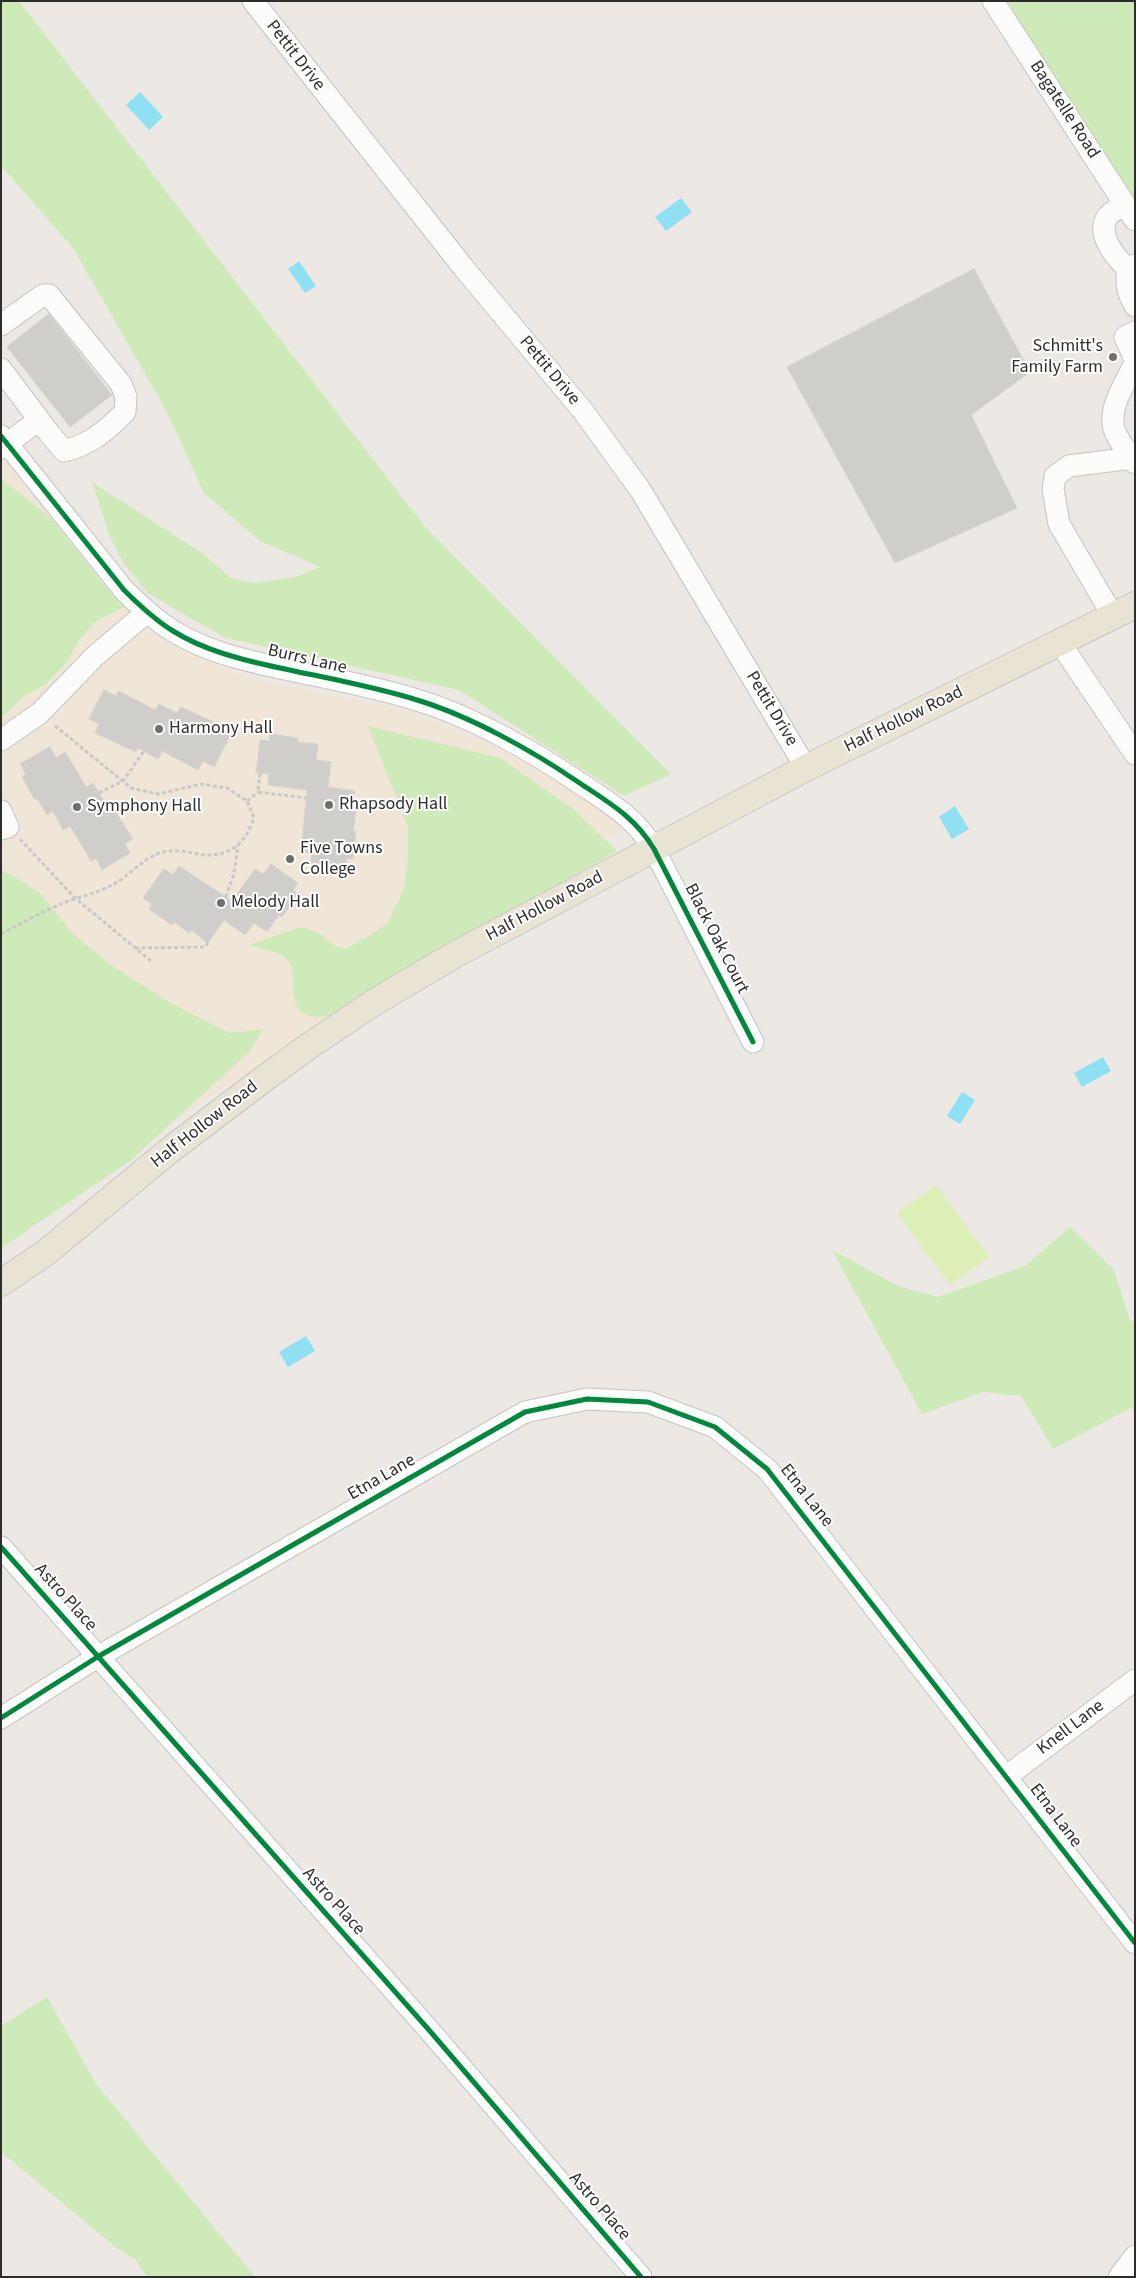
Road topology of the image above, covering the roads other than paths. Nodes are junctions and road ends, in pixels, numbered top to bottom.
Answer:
1 (253, 1) edge
2 (993, 1) edge
3 (1130, 212) edge
4 (1131, 267) edge
5 (1135, 306) edge
6 (1, 325) edge
7 (1135, 332) edge
8 (1135, 361) edge
9 (1, 369) edge
10 (38, 420) junction
11 (4, 443) edge
12 (1133, 461) edge
13 (1124, 610) edge
14 (147, 612) junction
15 (1060, 643) junction
16 (1, 740) edge
17 (1135, 754) edge
18 (806, 768) junction
19 (654, 849) junction
20 (753, 1042) dead end
21 (1, 1283) edge
22 (1, 1547) edge
23 (99, 1656) junction
24 (1135, 1680) edge
25 (1, 1718) edge
26 (1007, 1776) junction
27 (1135, 1943) edge
28 (1135, 2256) edge
29 (641, 2277) edge
30 (1119, 2277) edge

1 - 18 street, Pettit Drive
2 - 3 street, Bagatelle Road
3 - 4 street
4 - 5 street
6 - 10 street
7 - 8 street
8 - 12 street
9 - 10 street
10 - 11 street
11 - 14 street, Burrs Lane
12 - 13 street
13 - 15 main road, Half Hollow Road
14 - 16 street
14 - 19 street, Burrs Lane
15 - 17 street
15 - 18 main road, Half Hollow Road
18 - 19 main road, Half Hollow Road
19 - 20 street, Black Oak Court
19 - 21 main road, Half Hollow Road
22 - 23 street, Astro Place
23 - 25 street, Etna Lane
23 - 26 street, Etna Lane
23 - 29 street, Astro Place
24 - 26 street, Knell Lane
26 - 27 street, Etna Lane
28 - 30 street

